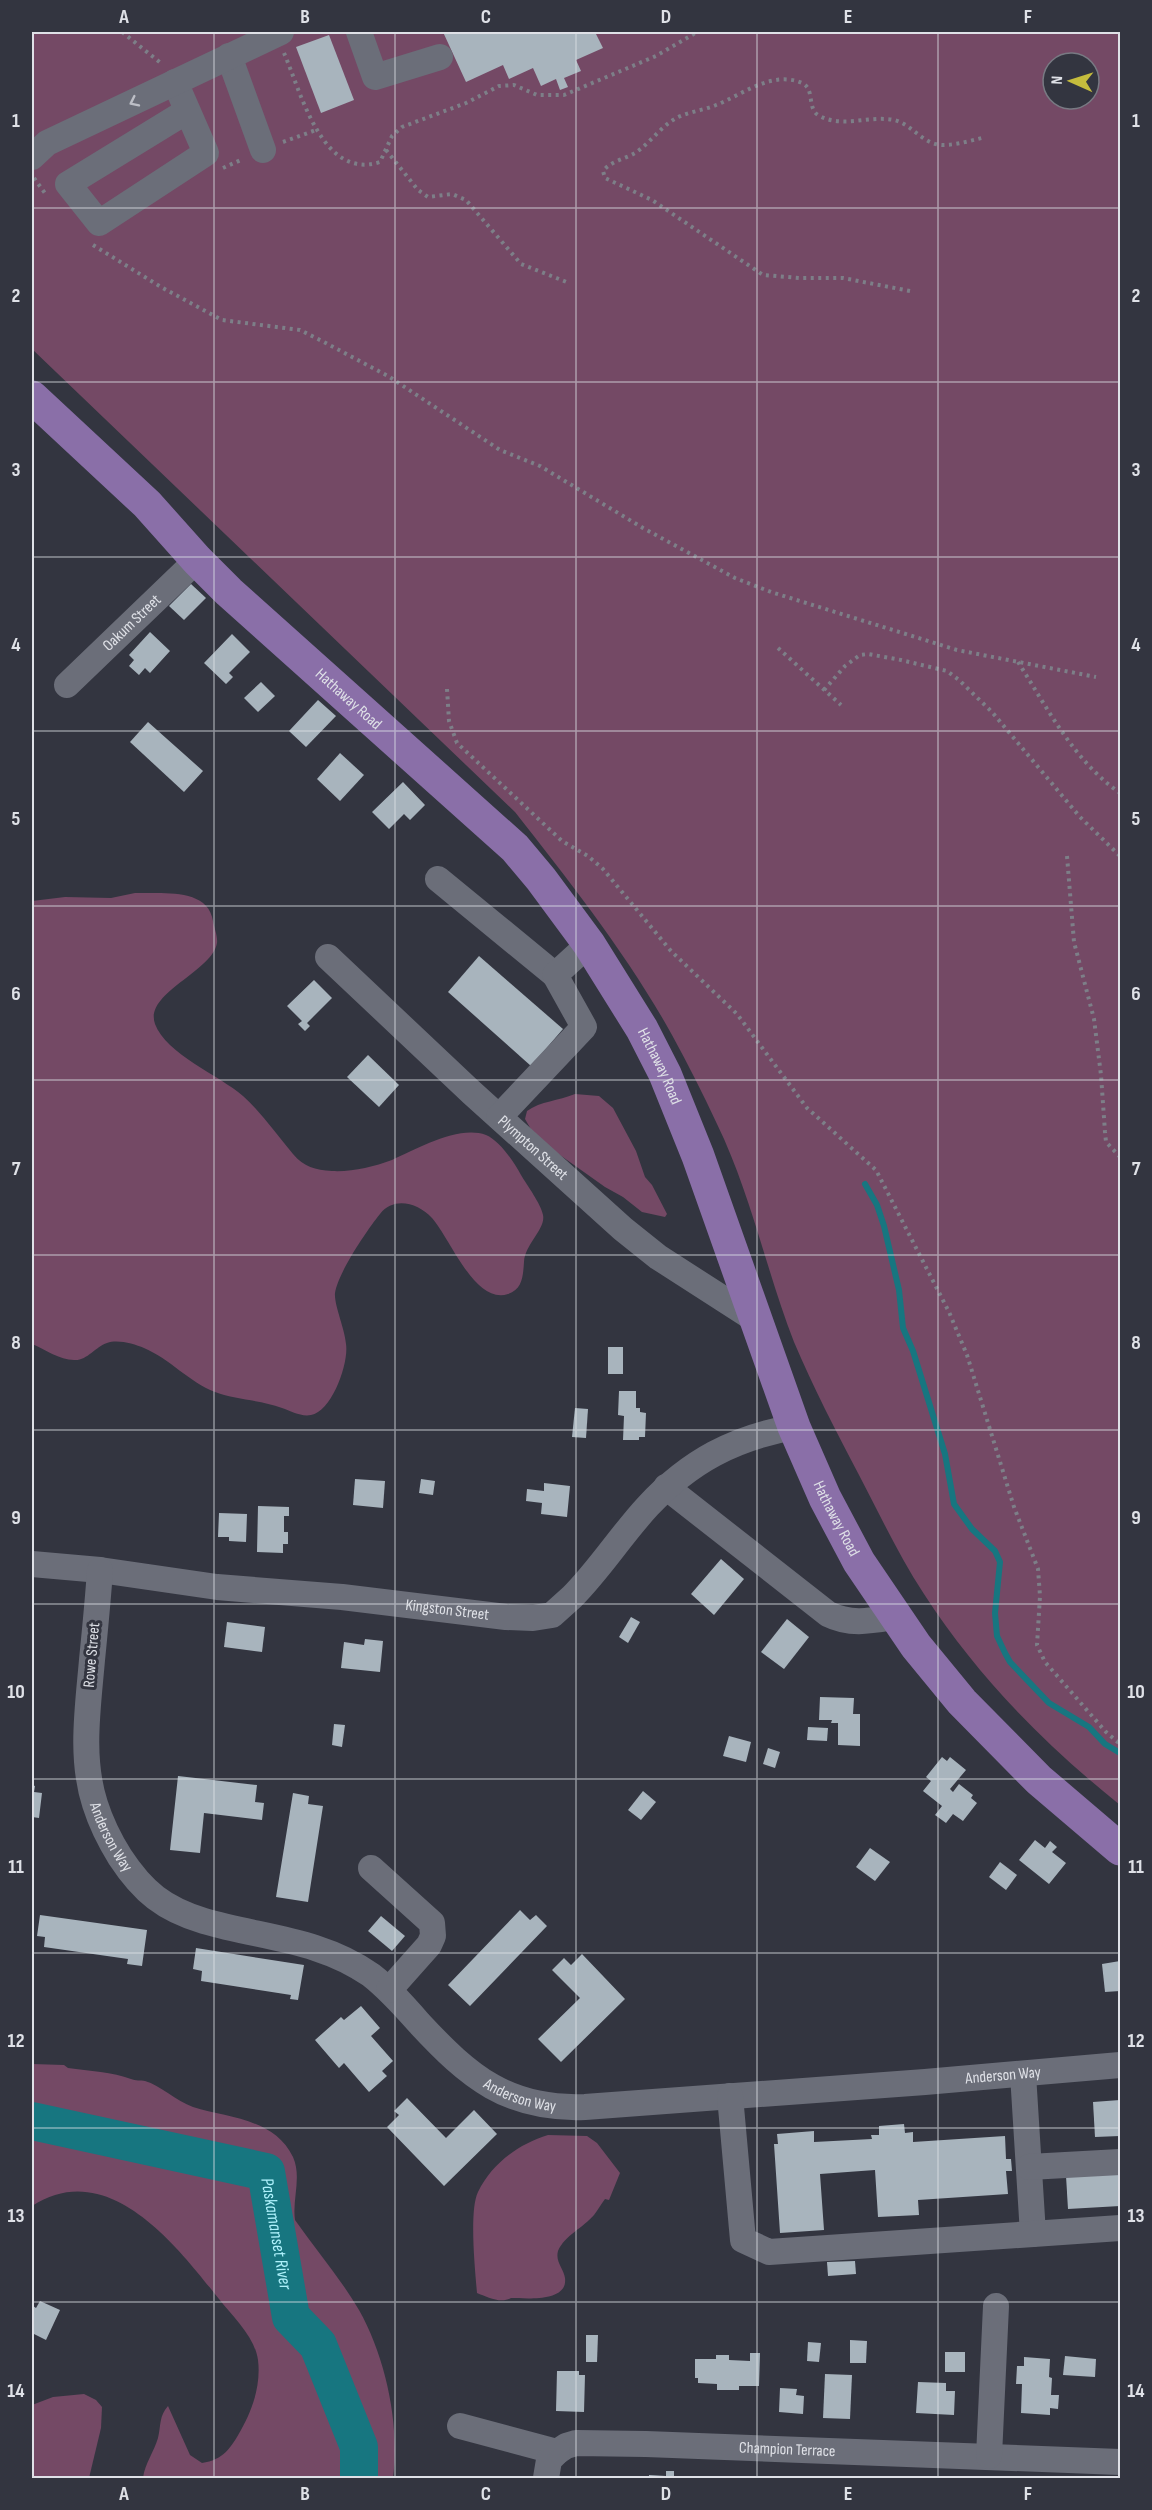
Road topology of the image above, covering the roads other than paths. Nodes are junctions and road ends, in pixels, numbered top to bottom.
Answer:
1 (279, 32) edge
2 (359, 32) edge
3 (229, 56) junction
4 (440, 57) dead end
5 (175, 82) junction
6 (187, 111) junction
7 (263, 150) dead end
8 (32, 157) edge
9 (32, 397) edge
10 (197, 560) junction
11 (67, 685) dead end
12 (438, 879) dead end
13 (589, 944) junction
14 (328, 957) dead end
15 (555, 975) junction
16 (499, 1117) junction
17 (756, 1320) junction
18 (794, 1427) junction
19 (666, 1487) junction
20 (32, 1564) edge
21 (100, 1570) junction
22 (894, 1617) junction
23 (87, 1741) joint
24 (1120, 1849) edge
25 (371, 1868) dead end
26 (388, 1990) junction
27 (1120, 2065) edge
28 (1023, 2074) junction
29 (730, 2096) junction
30 (1120, 2162) edge
31 (1029, 2167) junction
32 (1120, 2228) edge
33 (1033, 2234) junction
34 (996, 2306) dead end
35 (460, 2426) dead end
36 (557, 2452) junction
37 (989, 2456) junction
38 (1120, 2462) edge
39 (953, 2467) edge
40 (1051, 2468) edge
41 (546, 2478) edge

1 - 3 street
2 - 4 street
3 - 5 street
3 - 7 street
5 - 6 street
5 -> 8 street
6 - 6 street
9 - 10 main road, Hathaway Road
10 - 11 street, Oakum Street
10 - 13 main road, Hathaway Road
12 - 15 street
13 - 15 street
13 - 17 main road, Hathaway Road
14 - 16 street, Plympton Street
15 - 16 street
16 - 17 street, Plympton Street
17 - 18 main road, Hathaway Road
18 - 19 street, Kingston Street
18 - 22 main road, Hathaway Road
19 - 21 street, Kingston Street
19 - 22 street
20 - 21 street, Kingston Street
21 - 23 street, Rowe Street
22 - 24 main road, Hathaway Road
23 - 26 street, Anderson Way
25 - 26 street
26 - 29 street, Anderson Way
27 - 28 street, Anderson Way
28 - 29 street, Anderson Way
28 - 31 street
29 - 33 street
30 - 31 street
31 - 33 street
32 - 33 street
34 - 37 street
35 - 36 street
36 - 39 street, Champion Terrace
36 - 41 street
37 - 39 street, Champion Terrace
37 - 40 street, Champion Terrace
38 - 40 street, Champion Terrace

